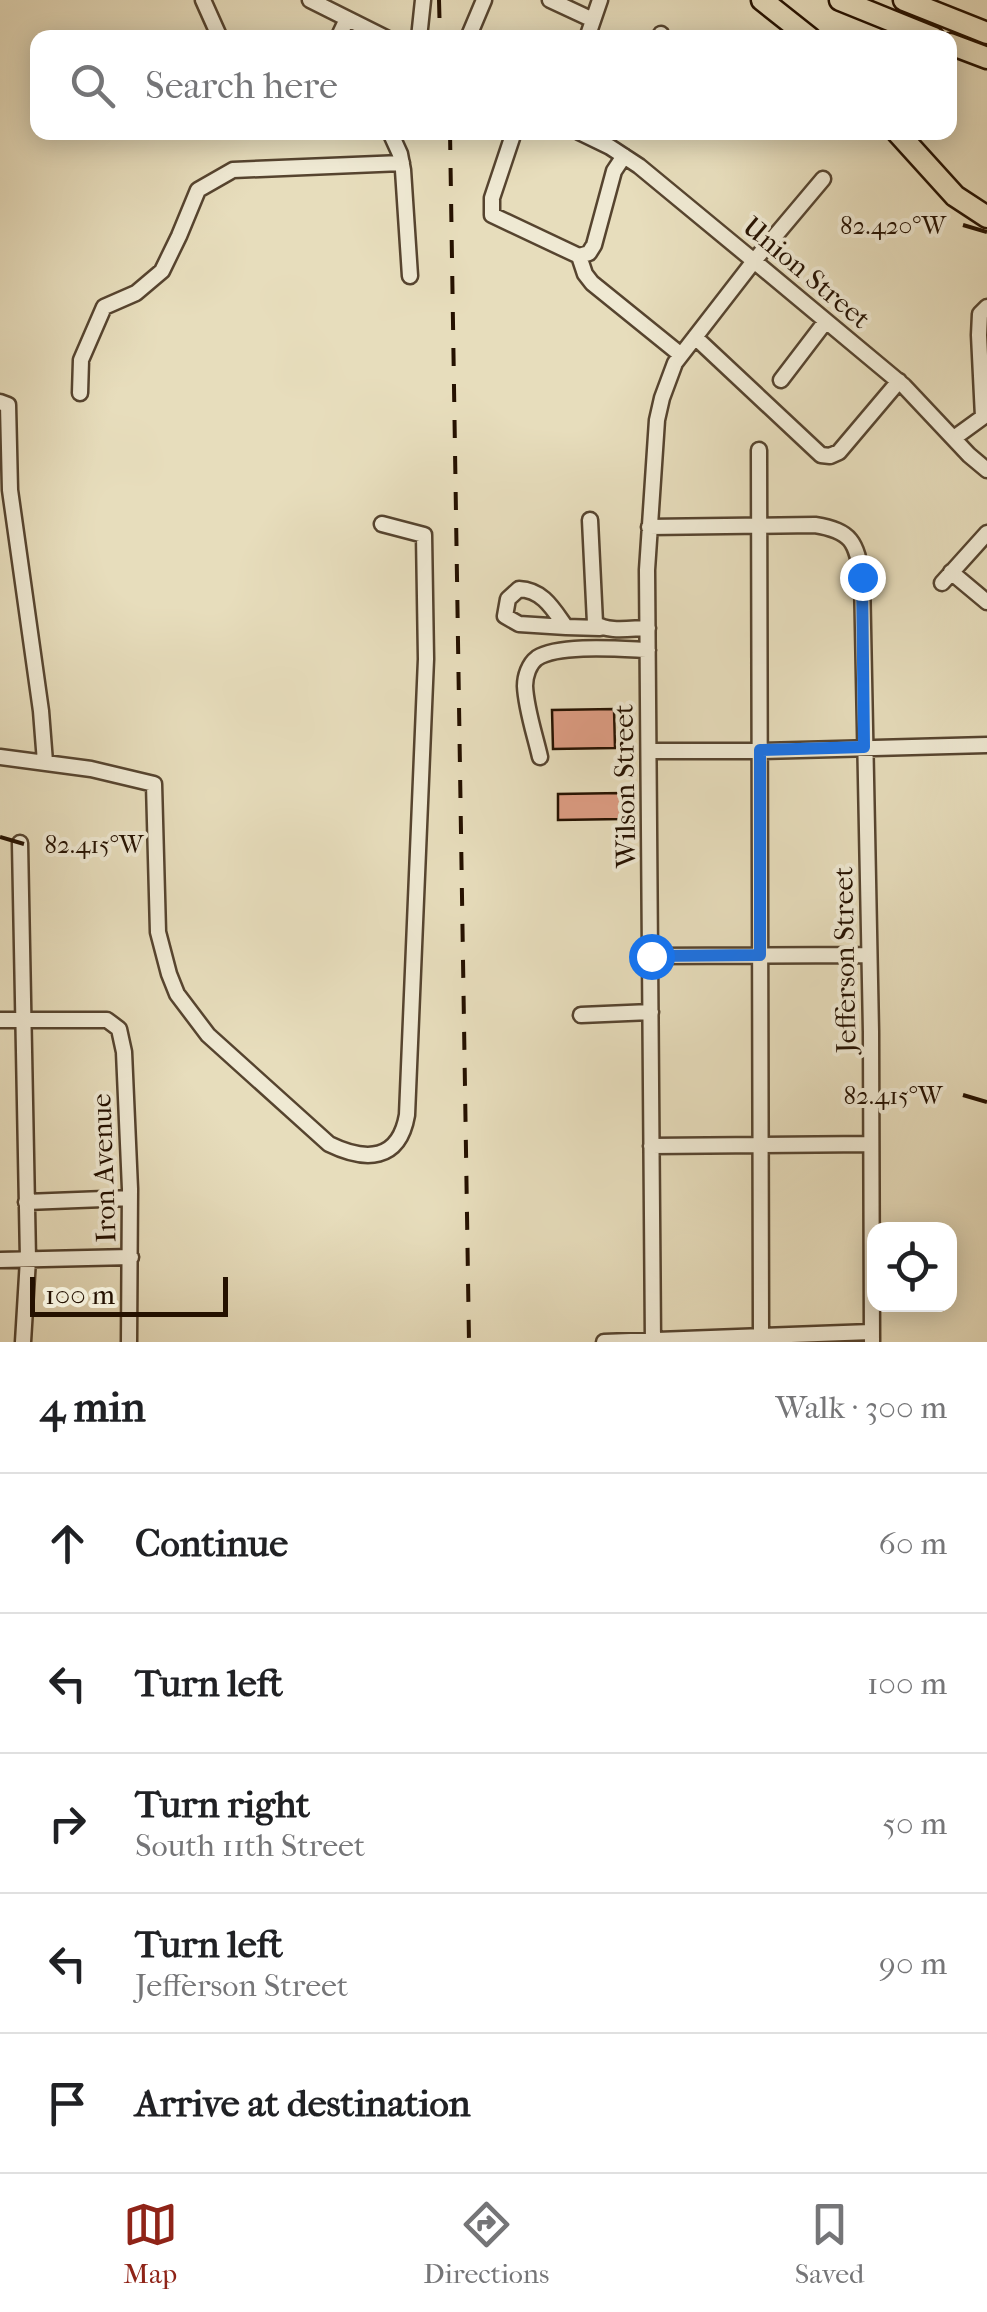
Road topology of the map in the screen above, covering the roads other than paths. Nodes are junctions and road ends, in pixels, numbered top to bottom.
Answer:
1 (203, 0) edge
2 (310, 0) edge
3 (423, 0) edge
4 (484, 0) edge
5 (550, 0) edge
6 (600, 0) edge
7 (762, 0) edge
8 (840, 0) edge
9 (904, 0) edge
10 (348, 19) junction
11 (593, 20) junction
12 (216, 30) edge
13 (342, 30) edge
14 (370, 30) edge
15 (420, 30) edge
16 (471, 30) edge
17 (590, 30) edge
18 (800, 30) edge
19 (914, 30) edge
20 (987, 33) edge
21 (957, 47) edge
22 (987, 58) edge
23 (393, 140) edge
24 (511, 140) edge
25 (611, 140) edge
26 (903, 140) edge
27 (624, 156) junction
28 (402, 162) junction
29 (823, 180) dead end
30 (987, 217) edge
31 (579, 256) junction
32 (754, 261) junction
33 (410, 276) dead end
34 (987, 307) edge
35 (826, 321) junction
36 (695, 337) junction
37 (681, 356) junction
38 (781, 380) dead end
39 (898, 381) junction
40 (80, 393) dead end
41 (0, 402) edge
42 (985, 418) edge
43 (954, 438) junction
44 (759, 450) dead end
45 (987, 470) edge
46 (590, 520) dead end
47 (382, 524) dead end
48 (759, 525) junction
49 (649, 527) junction
50 (987, 534) edge
51 (987, 602) edge
52 (566, 627) dead end
53 (600, 628) junction
54 (648, 628) junction
55 (648, 650) junction
56 (987, 745) edge
57 (864, 747) junction
58 (648, 750) junction
59 (760, 750) junction
60 (0, 757) edge
61 (540, 757) dead end
62 (45, 762) junction
63 (20, 844) dead end
64 (760, 955) junction
65 (869, 955) junction
66 (651, 956) junction
67 (651, 1012) junction
68 (581, 1015) dead end
69 (0, 1020) edge
70 (23, 1020) junction
71 (871, 1144) junction
72 (760, 1145) junction
73 (651, 1146) junction
74 (130, 1198) junction
75 (26, 1202) junction
76 (130, 1257) junction
77 (0, 1260) edge
78 (28, 1260) junction
79 (762, 1335) junction
80 (871, 1337) edge
81 (654, 1340) edge
82 (24, 1342) edge
83 (129, 1342) edge
84 (604, 1342) edge

1 - 12 street
2 - 10 street
3 - 15 street
4 - 16 street
5 - 11 street
6 - 11 street
7 - 18 highway
8 - 19 highway
9 - 20 highway
10 - 13 street
10 - 14 street
11 - 17 street
21 - 22 highway
23 - 28 street
24 - 31 street
25 - 27 street, Union Street
26 - 30 highway
27 - 31 street
27 - 32 street, Union Street
28 - 33 street
28 - 40 street
29 - 32 street, Wilson Street
31 - 37 street
32 - 35 street, Union Street
32 - 36 street, Wilson Street
34 - 42 street
35 - 38 street
35 - 39 street, Union Street
36 - 37 street, Wilson Street
36 - 39 street
37 - 49 street, Wilson Street
39 - 43 street, Union Street
41 - 62 street
42 - 43 street
43 - 45 street, Union Street
44 - 48 street
46 - 53 street
47 - 62 street
48 - 49 street
48 - 57 street, Jefferson Street
48 - 59 street
49 - 54 street, Wilson Street
50 - 51 street
52 - 53 street
53 - 54 street
54 - 55 street, Wilson Street
55 - 58 street, Wilson Street
55 - 61 street
56 - 57 street
57 - 59 street
57 - 65 street, Jefferson Street
58 - 59 street
58 - 66 street, Wilson Street
59 - 64 street
60 - 62 street
63 - 70 street
64 - 65 street
64 - 66 street
64 - 72 street
65 - 71 street, Jefferson Street
66 - 67 street, Wilson Street
67 - 68 street
67 - 73 street, Wilson Street
69 - 70 street
70 - 74 street, Iron Avenue
70 - 75 street
71 - 72 street
71 - 80 street, Jefferson Street
72 - 73 street
72 - 79 street
73 - 81 street, Wilson Street
74 - 75 street
74 - 76 street, Iron Avenue
75 - 78 street
76 - 78 street
76 - 83 street, Iron Avenue
77 - 78 street
78 - 82 street
79 - 80 street
79 - 81 street
81 - 84 street

